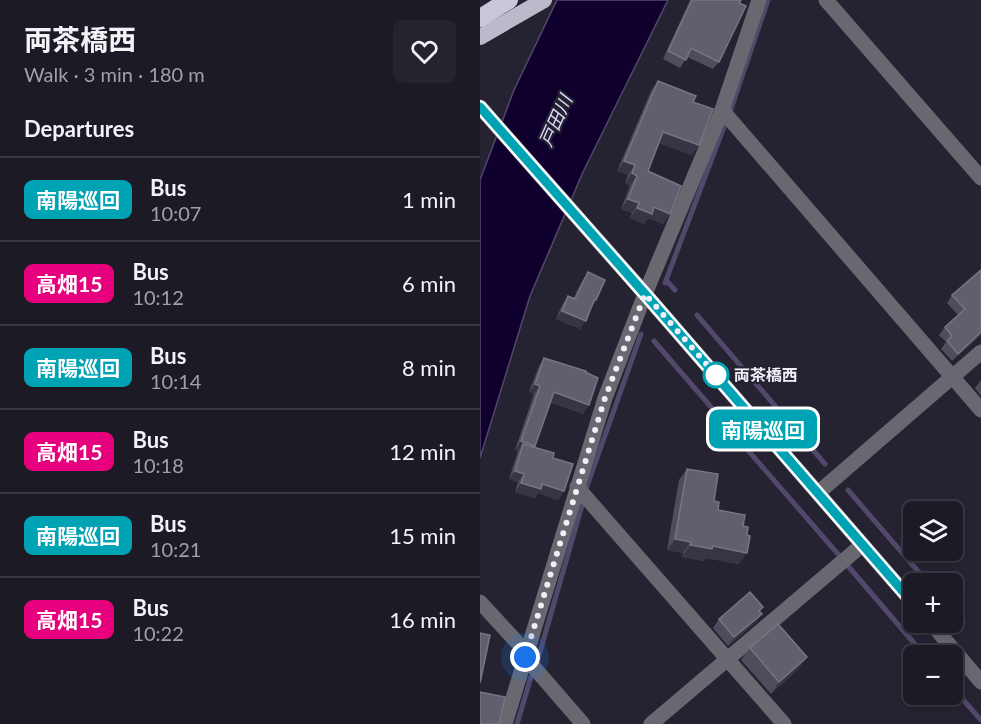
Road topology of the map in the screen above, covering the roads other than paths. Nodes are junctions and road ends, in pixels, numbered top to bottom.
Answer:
1 (509, 0) edge
2 (759, 0) edge
3 (826, 0) edge
4 (539, 3) edge
5 (480, 18) edge
6 (480, 37) edge
7 (722, 110) junction
8 (483, 111) edge
9 (981, 178) edge
10 (645, 294) junction
11 (981, 352) edge
12 (952, 377) junction
13 (981, 410) edge
14 (577, 488) junction
15 (818, 493) junction
16 (862, 545) junction
17 (903, 592) edge
18 (480, 602) edge
19 (939, 633) edge
20 (526, 655) junction
21 (728, 659) junction
22 (981, 682) edge
23 (505, 724) edge
24 (583, 724) edge
25 (651, 724) edge
26 (784, 724) edge

1 - 5 highway
2 - 7 street
3 - 9 street
4 - 6 highway
7 - 10 street
7 - 12 street
8 - 10 street
10 - 14 street
10 - 15 street
11 - 12 street
12 - 13 street
12 - 15 street
14 - 20 street
14 - 21 street
15 - 16 street
16 - 17 street
16 - 21 street
18 - 20 street
19 - 22 street
20 - 23 street
20 - 24 street
21 - 25 street
21 - 26 street

